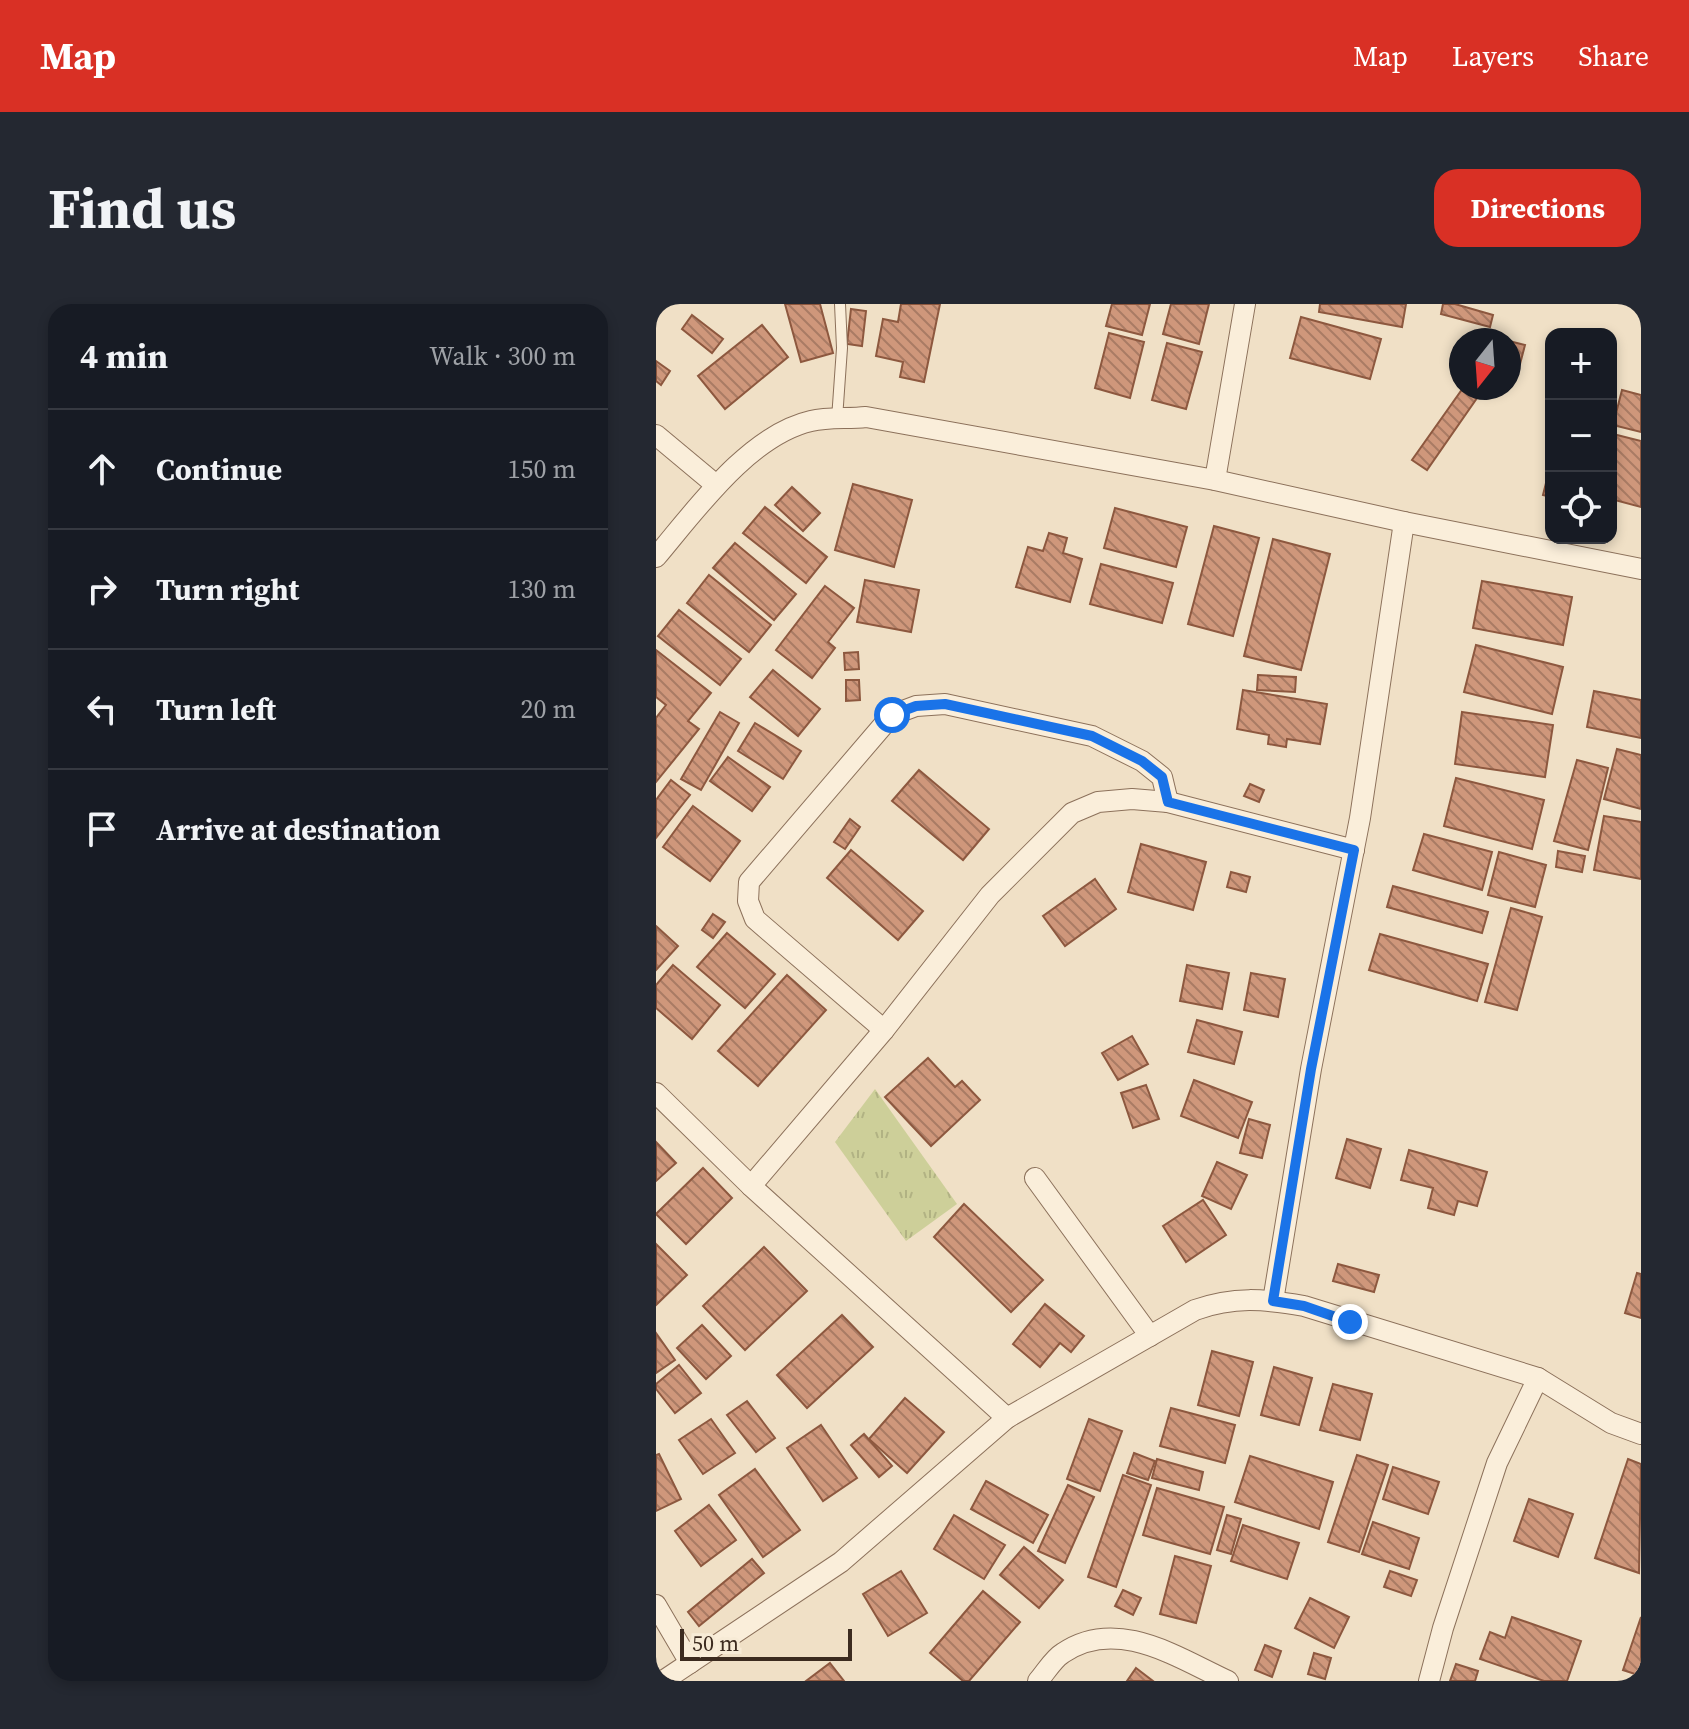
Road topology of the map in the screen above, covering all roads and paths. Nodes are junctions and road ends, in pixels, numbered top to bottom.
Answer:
1 (840, 304) edge
2 (1245, 304) edge
3 (837, 419) junction
4 (656, 435) edge
5 (1215, 480) junction
6 (716, 485) junction
7 (1404, 522) junction
8 (656, 557) edge
9 (1641, 569) edge
10 (1168, 802) junction
11 (1354, 850) junction
12 (884, 1030) junction
13 (656, 1093) edge
14 (1035, 1178) dead end
15 (751, 1186) junction
16 (1273, 1301) junction
17 (1150, 1336) junction
18 (1538, 1378) junction
19 (1007, 1418) junction
20 (1641, 1434) edge
21 (656, 1605) edge
22 (690, 1663) junction
23 (663, 1681) edge
24 (1038, 1681) edge
25 (1228, 1681) edge
26 (1429, 1681) edge

1 - 3 lane
2 - 5 street
3 - 5 street
3 - 6 street
4 - 6 street
5 - 7 street
6 - 8 street
7 - 9 street
7 - 11 street
10 - 11 street
10 - 12 street
10 - 12 street
11 - 16 street
12 - 15 street
13 - 15 street
14 - 17 street
15 - 19 street
16 - 17 street
16 - 18 street
17 - 19 street
18 - 20 street
18 - 26 street
19 - 22 street
21 - 22 street
22 - 23 street
24 - 25 street

